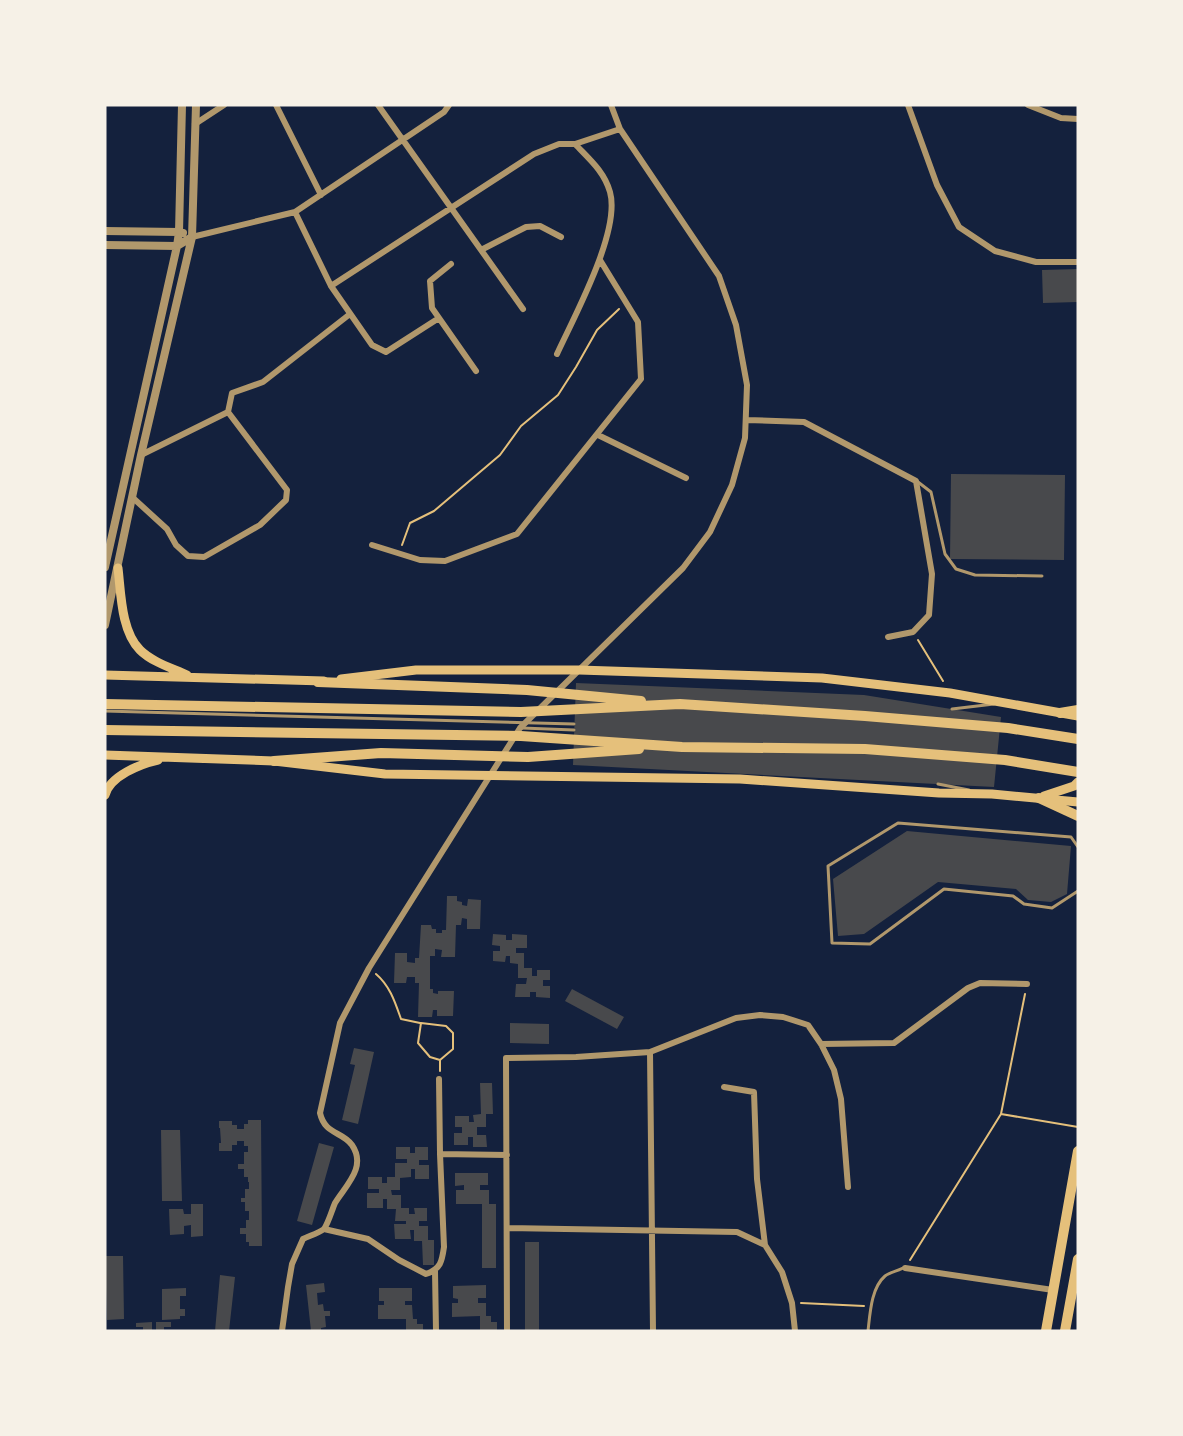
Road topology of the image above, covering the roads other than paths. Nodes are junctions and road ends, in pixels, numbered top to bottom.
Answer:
1 (182, 105) edge
2 (196, 105) edge
3 (224, 105) edge
4 (276, 105) edge
5 (378, 105) edge
6 (449, 105) edge
7 (611, 105) edge
8 (908, 105) edge
9 (1028, 105) edge
10 (1078, 119) edge
11 (195, 124) junction
12 (620, 129) junction
13 (402, 140) junction
14 (575, 144) junction
15 (321, 195) junction
16 (451, 207) junction
17 (295, 212) junction
18 (105, 231) edge
19 (179, 232) junction
20 (192, 237) junction
21 (561, 237) dead end
22 (105, 245) edge
23 (177, 246) junction
24 (481, 250) junction
25 (600, 260) junction
26 (1078, 262) edge
27 (451, 264) dead end
28 (331, 286) junction
29 (523, 309) dead end
30 (350, 314) junction
31 (439, 318) junction
32 (557, 354) dead end
33 (476, 371) dead end
34 (228, 412) junction
35 (746, 420) junction
36 (598, 435) junction
37 (141, 454) junction
38 (686, 478) dead end
39 (916, 481) junction
40 (132, 497) junction
41 (372, 545) dead end
42 (105, 567) edge
43 (118, 568) junction
44 (1042, 576) dead end
45 (105, 625) edge
46 (888, 637) dead end
47 (105, 675) edge
48 (192, 677) junction
49 (318, 682) junction
50 (1008, 703) junction
51 (680, 704) junction
52 (106, 709) edge
53 (952, 709) dead end
54 (1078, 710) edge
55 (1060, 713) junction
56 (1078, 716) edge
57 (1078, 723) edge
58 (574, 724) dead end
59 (520, 728) junction
60 (105, 730) edge
61 (574, 730) dead end
62 (1078, 739) edge
63 (682, 747) junction
64 (105, 755) edge
65 (171, 758) junction
66 (274, 761) junction
67 (1078, 772) edge
68 (1078, 782) edge
69 (105, 795) edge
70 (1038, 798) junction
71 (1078, 802) edge
72 (1078, 816) edge
73 (1078, 847) edge
74 (1078, 891) edge
75 (1027, 984) road end
76 (821, 1044) junction
77 (650, 1052) junction
78 (439, 1079) dead end
79 (724, 1087) dead end
80 (1078, 1151) edge
81 (440, 1154) junction
82 (507, 1155) junction
83 (1076, 1177) edge
84 (848, 1187) dead end
85 (507, 1228) junction
86 (324, 1229) junction
87 (652, 1230) junction
88 (765, 1245) junction
89 (1078, 1259) edge
90 (905, 1268) joint
91 (435, 1271) junction
92 (1053, 1290) junction
93 (282, 1331) edge
94 (436, 1331) edge
95 (507, 1331) edge
96 (653, 1331) edge
97 (795, 1331) edge
98 (868, 1331) edge
99 (1046, 1331) edge
100 (1065, 1331) edge

1 - 19 street
2 - 11 street
3 - 11 street
4 - 15 street
5 - 13 street
6 - 13 street
7 - 12 street
8 - 26 street
9 - 10 street
11 - 20 street
12 - 14 street
12 - 35 street
13 - 15 street
13 - 16 street
14 - 16 street
14 - 25 street
15 - 17 street
16 - 24 street
16 - 28 street
17 - 20 street
17 - 28 street
18 - 19 street
19 - 20 street
19 - 23 street
20 - 23 street
20 - 37 street
21 - 24 street
22 - 23 street
23 - 42 street
24 - 29 street
25 - 32 street
25 - 36 street
27 - 31 street
28 - 30 street
30 - 31 street
30 - 34 street
31 - 33 street
34 - 37 street
34 - 40 street
35 - 39 street
35 - 59 street
36 - 38 street
36 - 41 street
37 - 40 street
39 - 44 lane
39 - 46 street
40 - 43 street
43 - 45 street
43 - 48 main road
47 - 48 main road
48 - 49 main road
49 - 50 main road
49 - 51 main road
50 - 53 lane
50 - 55 main road
51 - 52 main road
51 - 62 main road
52 - 58 lane
54 - 55 main road
55 - 56 main road
55 - 57 main road
59 - 61 lane
59 - 86 street
60 - 63 main road
63 - 66 main road
63 - 67 main road
64 - 65 main road
65 - 66 main road
65 - 69 main road
66 - 70 main road
68 - 70 main road
70 - 71 main road
70 - 72 main road
73 - 74 lane
75 - 76 street
76 - 77 street
76 - 84 street
77 - 82 street
77 - 87 street
78 - 81 street
79 - 88 street
80 - 83 main road
81 - 82 street
81 - 91 street
82 - 85 street
83 - 92 main road
85 - 87 street
85 - 95 street
86 - 91 street
86 - 93 street
87 - 88 street
87 - 96 street
88 - 97 street
89 - 100 main road
90 - 92 street
90 - 98 lane
91 - 94 street
92 - 99 main road

